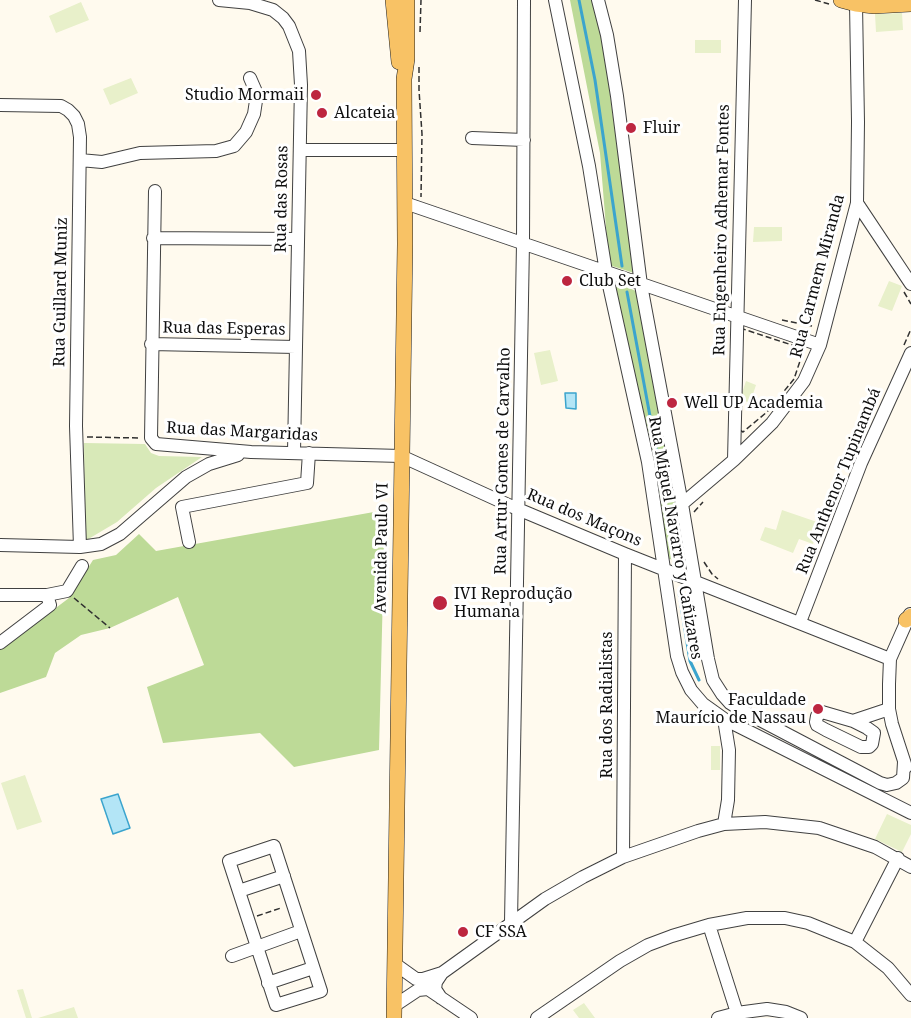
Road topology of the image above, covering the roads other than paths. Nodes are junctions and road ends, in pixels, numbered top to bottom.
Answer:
1 (219, 0) edge
2 (407, 0) edge
3 (524, 0) edge
4 (555, 0) edge
5 (598, 0) edge
6 (744, 0) edge
7 (392, 4) edge
8 (844, 4) edge
9 (911, 4) edge
10 (250, 78) dead end
11 (404, 79) junction
12 (0, 105) edge
13 (472, 138) dead end
14 (524, 140) junction
15 (300, 150) junction
16 (405, 150) junction
17 (80, 160) junction
18 (155, 190) dead end
19 (413, 203) junction
20 (857, 203) junction
21 (153, 238) junction
22 (297, 239) junction
23 (524, 243) junction
24 (606, 272) junction
25 (911, 284) edge
26 (641, 285) junction
27 (738, 322) junction
28 (151, 344) junction
29 (820, 345) junction
30 (296, 347) junction
31 (906, 352) edge
32 (251, 452) junction
33 (294, 452) junction
34 (309, 453) junction
35 (401, 456) junction
36 (734, 460) junction
37 (682, 504) junction
38 (519, 509) junction
39 (189, 542) dead end
40 (0, 545) edge
41 (80, 547) junction
42 (625, 554) junction
43 (82, 566) dead end
44 (663, 569) junction
45 (695, 581) junction
46 (0, 595) edge
47 (47, 595) junction
48 (909, 616) edge
49 (800, 622) junction
50 (0, 643) edge
51 (890, 659) junction
52 (889, 709) junction
53 (724, 719) junction
54 (853, 722) dead end
55 (904, 762) junction
56 (911, 776) edge
57 (911, 813) edge
58 (724, 824) junction
59 (623, 857) junction
60 (898, 858) junction
61 (911, 867) edge
62 (284, 876) junction
63 (239, 891) junction
64 (511, 922) junction
65 (709, 926) junction
66 (302, 931) junction
67 (855, 942) junction
68 (257, 947) junction
69 (232, 956) dead end
70 (395, 964) junction
71 (313, 968) junction
72 (442, 973) junction
73 (268, 983) junction
74 (911, 994) edge
75 (441, 998) junction
76 (394, 1012) edge
77 (737, 1013) junction
78 (471, 1018) edge
79 (537, 1018) edge
80 (718, 1018) edge
81 (801, 1018) edge

1 - 15 street, Rua das Rosas
2 - 11 main road, Avenida Paulo VI
3 - 14 street, Rua Artur Gomes de Carvalho
4 - 24 street, Rua Miguel Navarro y Cañizares
5 - 26 street, Rua Miguel Navarro y Cañizares
6 - 27 street, Rua Engenheiro Adhemar Fontes
7 - 11 main road, Avenida Paulo VI
8 - 9 main road
8 - 20 street, Rua Carmem Miranda
10 - 17 street
11 - 16 main road, Avenida Paulo VI
12 - 17 street, Rua Guillard Muniz
13 - 14 street
14 - 23 street, Rua Artur Gomes de Carvalho
15 - 16 street
15 - 22 street, Rua das Rosas
16 - 19 main road, Avenida Paulo VI
17 - 41 street, Rua Guillard Muniz
18 - 21 street, Rua das Margaridas
19 - 23 street
19 - 35 main road, Avenida Paulo VI
20 - 25 street
20 - 29 street, Rua Carmem Miranda
21 - 22 street
21 - 28 street, Rua das Margaridas
22 - 30 street, Rua das Rosas
23 - 24 street
23 - 38 street, Rua Artur Gomes de Carvalho
24 - 26 street
24 - 44 street, Rua Miguel Navarro y Cañizares
26 - 27 street
26 - 37 street, Rua Miguel Navarro y Cañizares
27 - 29 street
27 - 36 street, Rua Engenheiro Adhemar Fontes
28 - 30 street, Rua das Esperas
28 - 32 street, Rua das Margaridas
29 - 36 street, Rua Carmem Miranda
30 - 33 street, Rua das Rosas
31 - 49 street, Rua Anthenor Tupinambá
32 - 33 street, Rua das Margaridas
32 - 41 street
33 - 34 street, Rua das Margaridas
34 - 35 street, Rua das Margaridas
34 - 39 street
35 - 38 street, Rua dos Maçons
35 - 70 main road, Avenida Paulo VI
36 - 37 street, Rua Carmem Miranda
37 - 45 street, Rua Miguel Navarro y Cañizares
38 - 42 street, Rua dos Maçons
38 - 64 street, Rua Artur Gomes de Carvalho
40 - 41 street
42 - 44 street, Rua dos Maçons
42 - 59 street, Rua dos Radialistas
43 - 47 street
44 - 45 street, Rua dos Maçons
44 - 53 street, Rua Miguel Navarro y Cañizares
45 - 49 street, Rua dos Maçons
45 - 55 street, Rua Miguel Navarro y Cañizares
46 - 47 street
47 - 50 street
48 - 51 street
49 - 51 street, Rua dos Maçons
51 - 52 street
52 - 54 street
52 - 55 street
53 - 57 street, Rua Miguel Navarro y Cañizares
53 - 58 street
55 - 56 street
58 - 59 street
58 - 60 street
59 - 64 street
60 - 61 street
60 - 67 street
62 - 63 street
62 - 63 street
62 - 66 street
63 - 68 street
64 - 72 street
65 - 67 street
65 - 77 street
65 - 79 street
66 - 68 street
66 - 71 street
67 - 74 street
68 - 69 street
68 - 73 street
70 - 72 street
70 - 76 main road, Avenida Paulo VI
71 - 73 street
71 - 73 street
72 - 75 street
75 - 76 street
75 - 78 street
77 - 80 street
77 - 81 street

